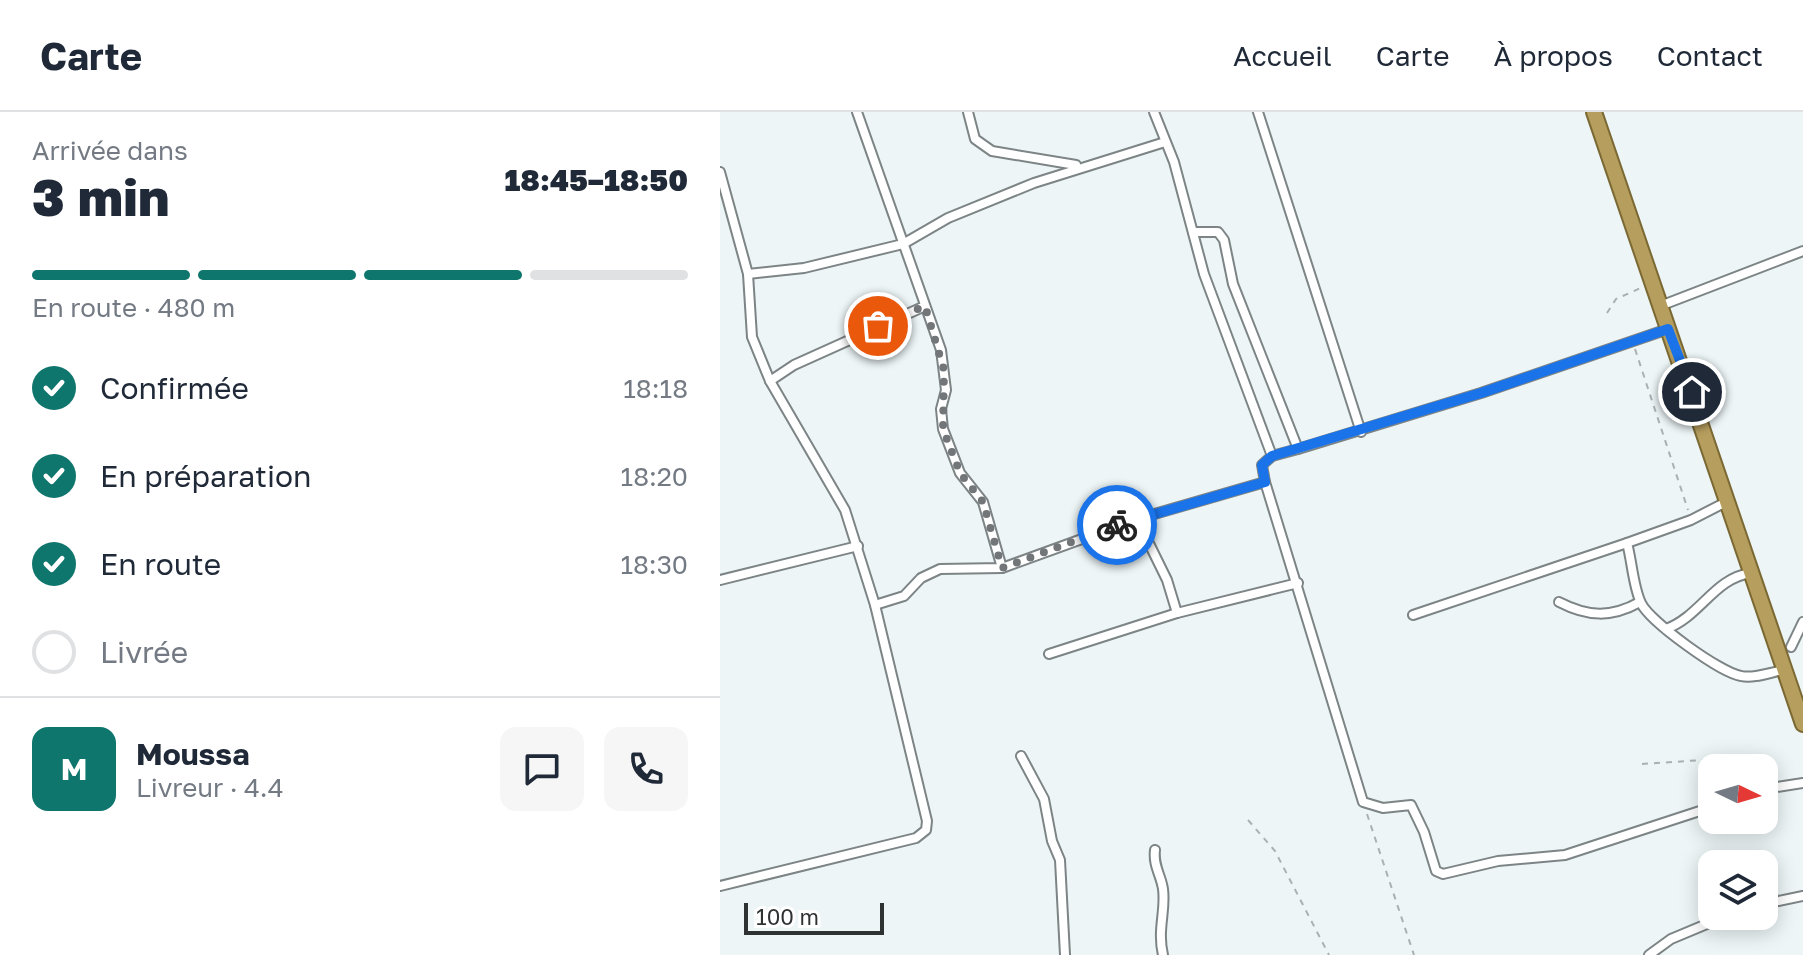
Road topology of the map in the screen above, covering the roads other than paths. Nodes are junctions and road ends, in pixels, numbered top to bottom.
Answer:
1 (857, 112) edge
2 (968, 112) edge
3 (1154, 112) edge
4 (1258, 112) edge
5 (1594, 112) edge
6 (1165, 142) junction
7 (1080, 166) junction
8 (720, 172) edge
9 (1193, 232) junction
10 (903, 244) junction
11 (1803, 251) edge
12 (748, 274) junction
13 (925, 306) junction
14 (1660, 306) junction
15 (1668, 329) junction
16 (770, 381) junction
17 (1361, 432) junction
18 (1298, 449) junction
19 (1272, 456) junction
20 (1265, 482) junction
21 (1728, 501) junction
22 (1137, 519) junction
23 (1627, 543) junction
24 (858, 546) junction
25 (1002, 568) junction
26 (1751, 573) junction
27 (720, 580) edge
28 (1298, 583) junction
29 (1559, 602) dead end
30 (1640, 602) junction
31 (875, 605) junction
32 (1177, 613) junction
33 (1413, 615) dead end
34 (1803, 622) edge
35 (1666, 629) junction
36 (1803, 644) edge
37 (1785, 649) junction
38 (1049, 654) dead end
39 (1784, 670) junction
40 (1803, 724) edge
41 (1021, 756) dead end
42 (1803, 783) edge
43 (1778, 787) edge
44 (1698, 812) edge
45 (1155, 850) dead end
46 (720, 886) edge
47 (1803, 896) edge
48 (1778, 901) edge
49 (1698, 928) edge
50 (1065, 955) edge
51 (1163, 955) edge
52 (1649, 955) edge

1 - 10 street
2 - 7 street
3 - 6 street
4 - 17 street
5 - 14 highway
6 - 7 street
6 - 9 street
7 - 10 street
8 - 12 street
9 - 18 street
9 - 19 street
10 - 12 street
10 - 13 street
11 - 14 street
12 - 16 street
13 - 16 street
13 - 25 street
14 - 15 highway
15 - 17 street
15 - 21 highway
16 - 24 street
17 - 18 street
18 - 19 street
19 - 20 street
20 - 22 street
20 - 28 street
21 - 23 street
21 - 26 highway
22 - 25 street
22 - 32 street
23 - 30 street
23 - 33 street
24 - 27 street
24 - 31 street
25 - 31 street
26 - 35 street
26 - 37 highway
28 - 32 street
28 - 44 street
29 - 30 street
30 - 35 street
31 - 46 street
32 - 38 street
34 - 37 street
35 - 39 street
36 - 37 street
37 - 39 highway
39 - 40 highway
41 - 50 street
42 - 43 street
45 - 51 street
47 - 48 street
49 - 52 street

